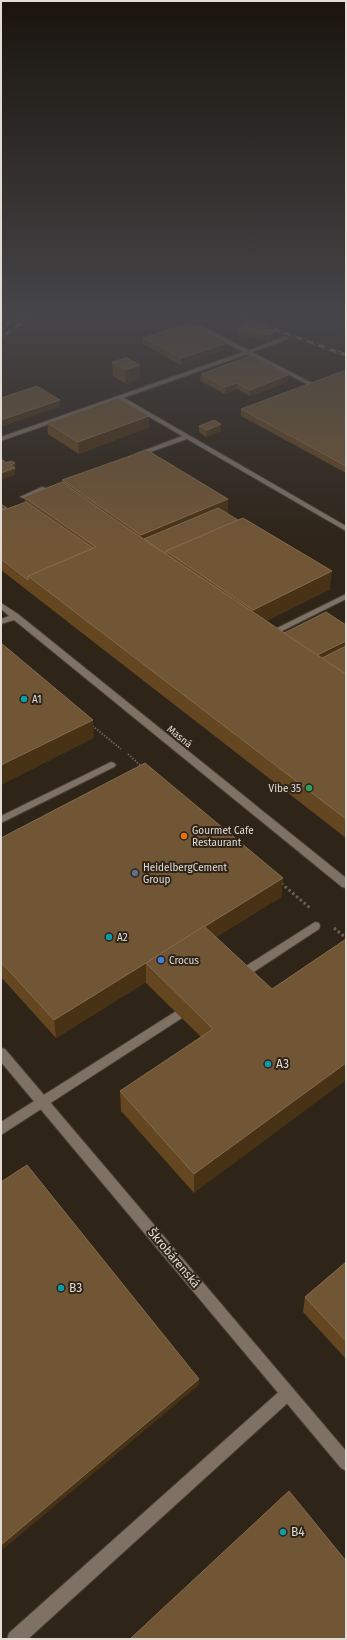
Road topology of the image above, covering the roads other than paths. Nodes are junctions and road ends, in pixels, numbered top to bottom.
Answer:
1 (135, 392) edge
2 (119, 397) junction
3 (186, 437) junction
4 (1, 439) edge
5 (128, 459) edge
6 (54, 486) edge
7 (24, 497) edge
8 (346, 529) edge
9 (346, 596) edge
10 (1, 605) edge
11 (15, 616) junction
12 (1, 622) edge
13 (273, 632) edge
14 (111, 765) dead end
15 (1, 820) edge
16 (346, 884) edge
17 (315, 926) dead end
18 (237, 977) edge
19 (178, 1015) dead end
20 (1, 1054) edge
21 (43, 1102) junction
22 (1, 1129) edge
23 (287, 1394) junction
24 (346, 1463) edge
25 (15, 1639) edge

1 - 2 street
2 - 3 street
2 - 4 street
3 - 5 street
3 - 8 street
6 - 7 street
9 - 13 street
10 - 11 street, Masná
11 - 12 street
11 - 16 street, Masná
14 - 15 street
17 - 18 street
19 - 21 street
20 - 21 street, Škrobárenská
21 - 22 street
21 - 23 street, Škrobárenská
23 - 24 street, Škrobárenská
23 - 25 street

